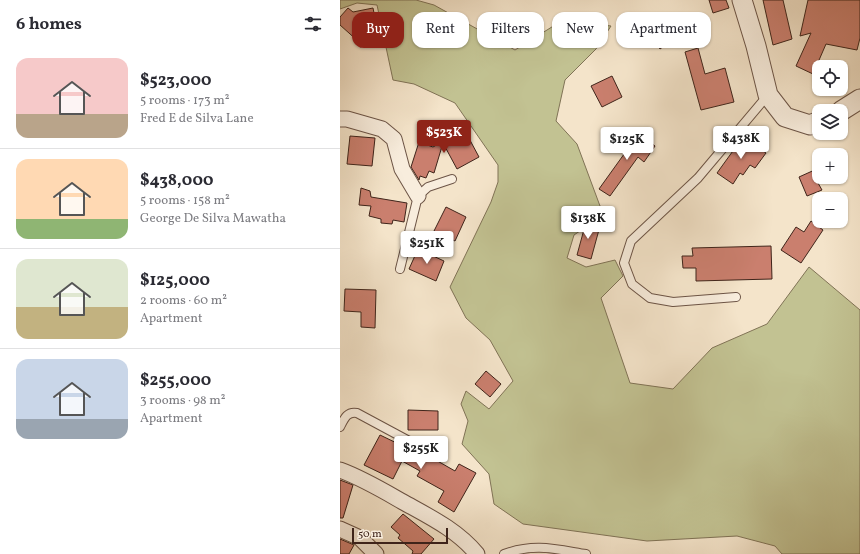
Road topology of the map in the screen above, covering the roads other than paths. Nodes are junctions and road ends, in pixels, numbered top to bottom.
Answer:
1 (742, 0) edge
2 (768, 95) junction
3 (860, 99) edge
4 (848, 107) edge
5 (342, 117) edge
6 (812, 124) edge
7 (452, 179) dead end
8 (418, 196) junction
9 (400, 269) dead end
10 (736, 297) dead end
11 (340, 427) edge
12 (410, 442) dead end
13 (340, 470) edge
14 (340, 529) edge
15 (376, 554) edge
16 (477, 554) edge
17 (504, 554) edge
18 (586, 554) edge

1 - 2 street
2 - 6 street
2 - 10 lane
3 - 4 street
5 - 8 street
7 - 8 lane
8 - 9 lane
11 - 12 lane
13 - 16 street
14 - 15 street
17 - 18 lane

